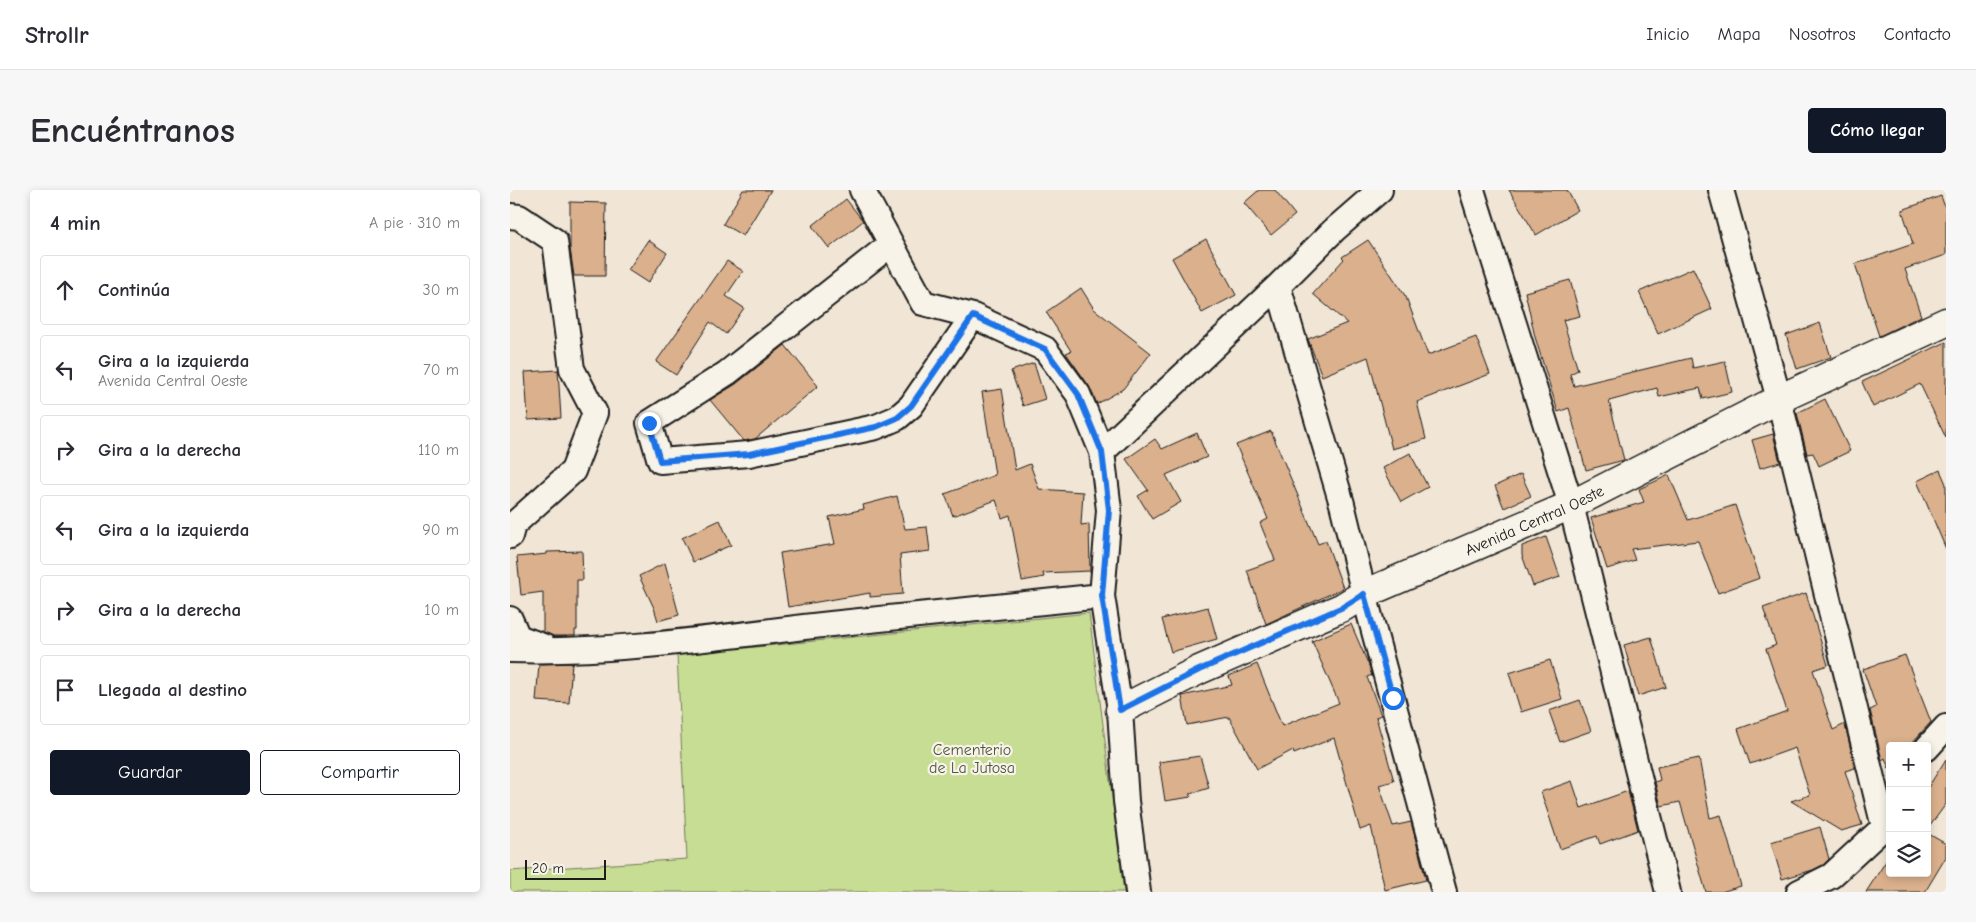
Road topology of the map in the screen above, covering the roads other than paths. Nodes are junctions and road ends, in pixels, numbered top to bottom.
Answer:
1 (862, 190) edge
2 (1380, 190) edge
3 (1472, 190) edge
4 (1721, 190) edge
5 (510, 216) edge
6 (892, 244) junction
7 (1278, 286) junction
8 (973, 316) junction
9 (1946, 322) edge
10 (1779, 398) junction
11 (1102, 452) junction
12 (1571, 505) junction
13 (510, 536) edge
14 (1364, 594) junction
15 (1102, 596) junction
16 (510, 618) edge
17 (510, 650) edge
18 (558, 652) junction
19 (1120, 710) junction
20 (1946, 727) edge
21 (1931, 744) edge
22 (1886, 814) edge
23 (1886, 819) edge
24 (1886, 820) edge
25 (1138, 892) edge
26 (1444, 892) edge
27 (1668, 892) edge
28 (1799, 892) edge
29 (1839, 892) edge

1 - 6 street
2 - 7 street
3 - 12 street
4 - 10 street
5 - 13 street
6 - 8 street
6 - 8 street
7 - 11 street
7 - 14 street
8 - 11 street
9 - 10 street, Avenida Central Oeste
10 - 12 street, Avenida Central Oeste
10 - 22 street
11 - 15 street
12 - 14 street, Avenida Central Oeste
12 - 27 street
14 - 19 street, Avenida Central Oeste
14 - 26 street
15 - 18 street
15 - 19 street
16 - 18 street
17 - 18 street
19 - 25 street
20 - 21 street
23 - 28 street
24 - 29 street

